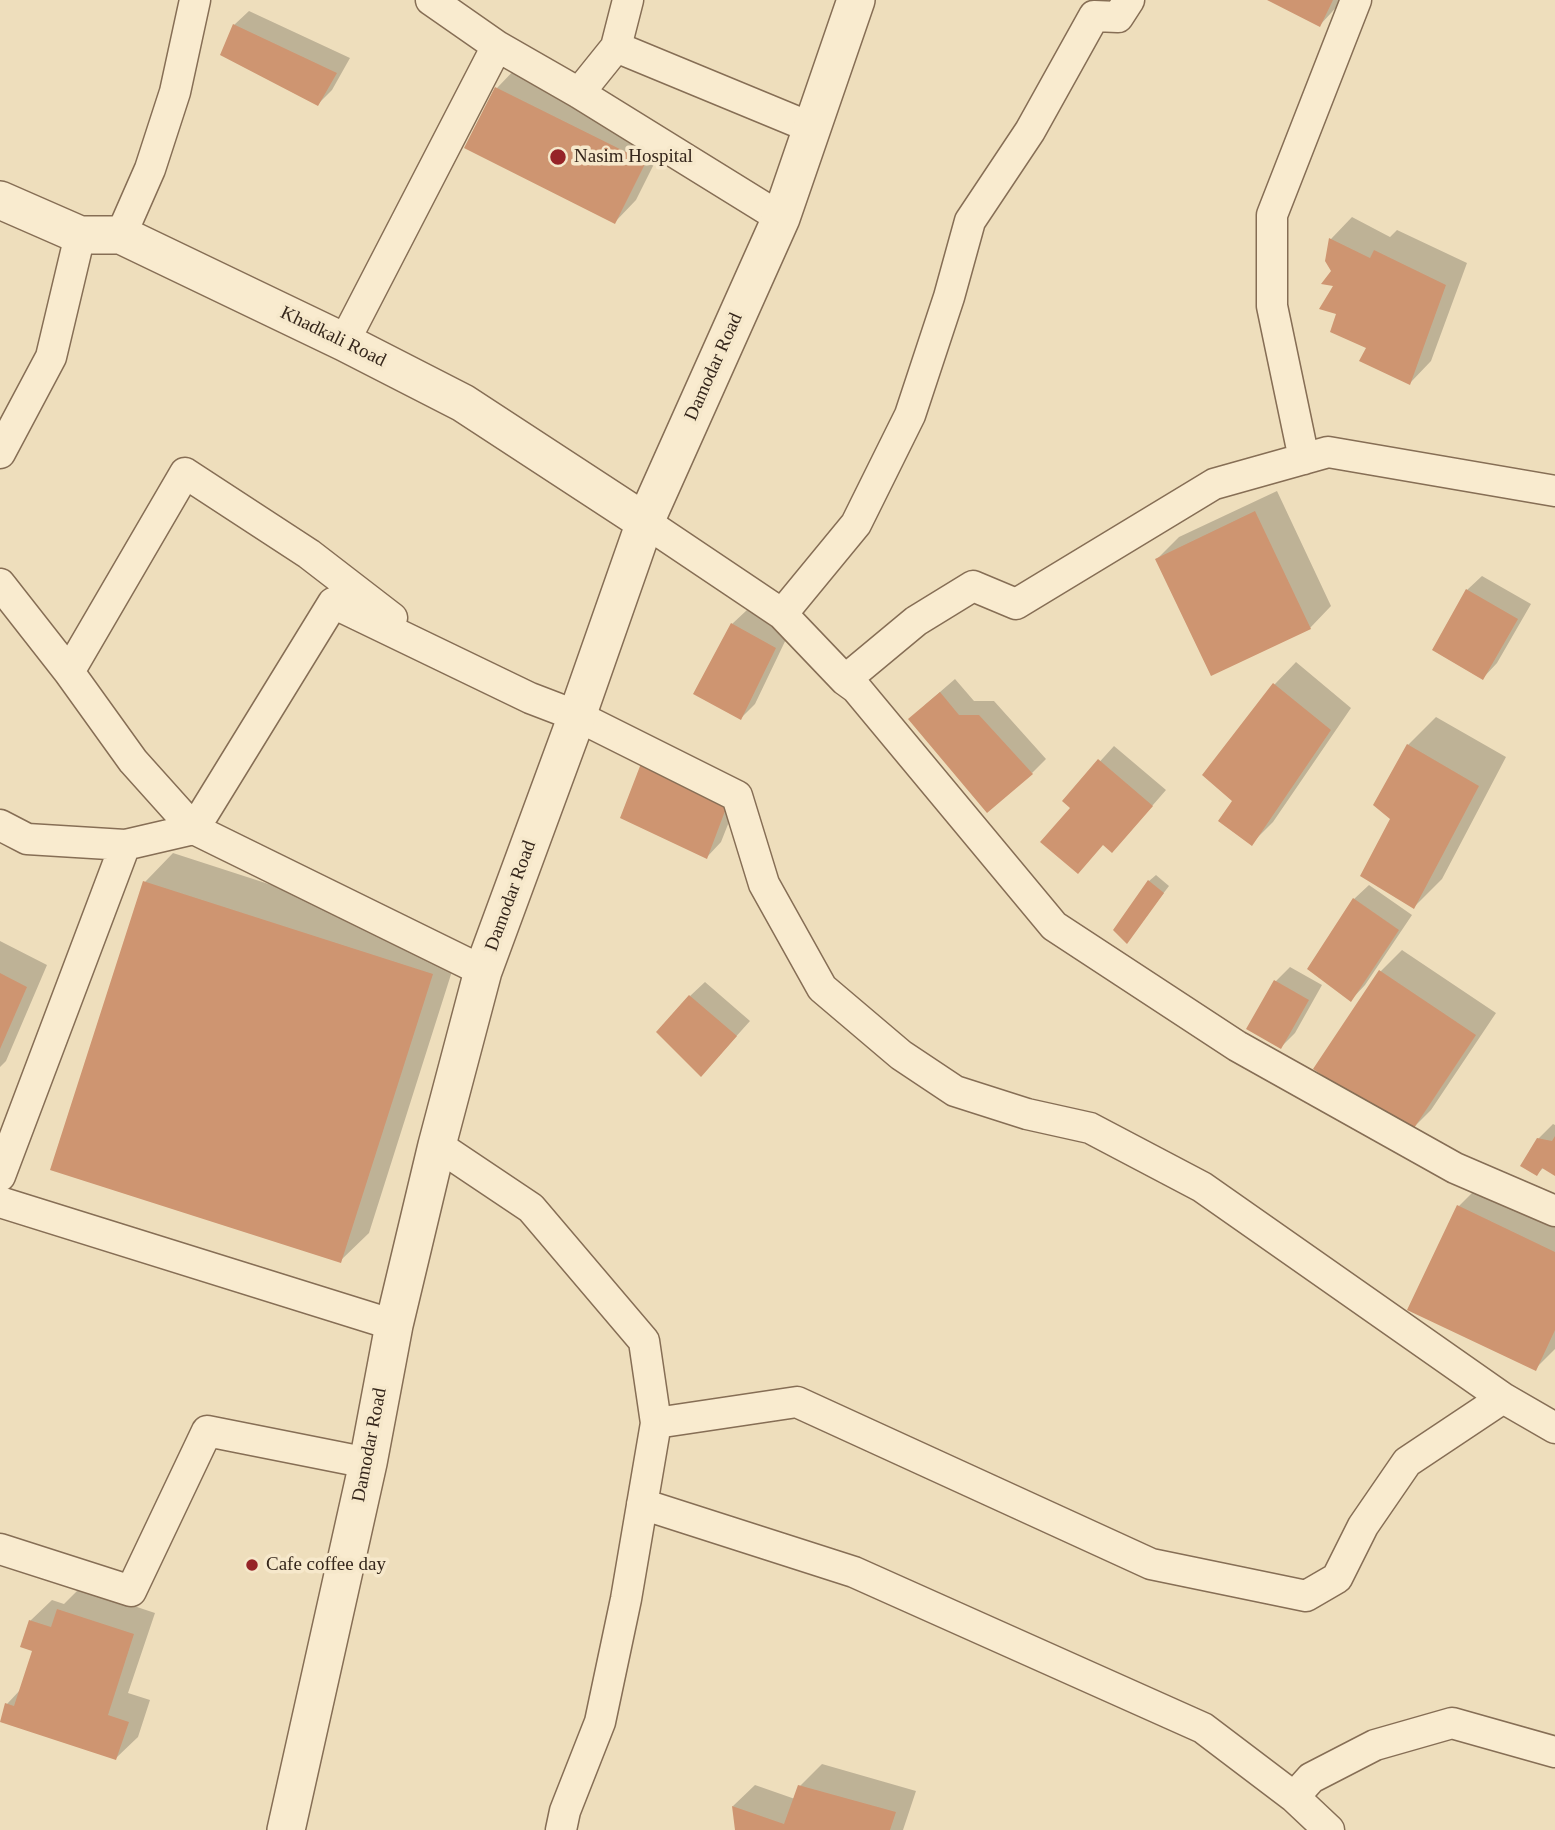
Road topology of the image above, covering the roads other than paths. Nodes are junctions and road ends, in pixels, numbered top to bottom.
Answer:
1 (195, 0) edge
2 (431, 0) edge
3 (628, 0) edge
4 (856, 0) edge
5 (1129, 0) edge
6 (1356, 0) edge
7 (497, 46) junction
8 (615, 47) junction
9 (579, 93) junction
10 (812, 128) junction
11 (0, 200) edge
12 (780, 218) junction
13 (80, 235) junction
14 (121, 235) junction
15 (344, 342) junction
16 (0, 453) edge
17 (1304, 459) junction
18 (1555, 491) edge
19 (645, 522) junction
20 (0, 584) edge
21 (782, 614) junction
22 (403, 636) junction
23 (69, 672) junction
24 (845, 680) junction
25 (577, 716) junction
26 (0, 825) edge
27 (194, 829) junction
28 (125, 845) junction
29 (483, 971) junction
30 (437, 1144) junction
31 (0, 1176) edge
32 (0, 1202) edge
33 (1555, 1211) edge
34 (394, 1325) junction
35 (1503, 1398) junction
36 (656, 1423) junction
37 (1555, 1427) edge
38 (368, 1462) junction
39 (642, 1504) junction
40 (0, 1549) edge
41 (1555, 1752) edge
42 (1294, 1797) junction
43 (286, 1830) edge
44 (561, 1830) edge
45 (1329, 1830) edge

1 - 14 street
2 - 7 street
3 - 8 street
4 - 10 street, Damodar Road
5 - 21 street
6 - 17 street
7 - 9 street
7 - 15 street
8 - 9 street
8 - 10 street
9 - 12 street
10 - 12 street, Damodar Road
11 - 13 street, Khadkali Road
12 - 19 street, Damodar Road
13 - 14 street, Khadkali Road
13 - 16 street
14 - 15 street, Khadkali Road
15 - 19 street, Khadkali Road
17 - 18 street
17 - 24 street
19 - 21 street
19 - 25 street, Damodar Road
20 - 23 street
21 - 24 street
22 - 23 street
22 - 25 street
22 - 27 street
23 - 27 street
24 - 33 street
25 - 29 street, Damodar Road
25 - 35 street
26 - 28 street
27 - 28 street
27 - 29 street
28 - 31 street
29 - 30 street, Damodar Road
30 - 34 street, Damodar Road
30 - 36 street
32 - 34 street
34 - 38 street, Damodar Road
35 - 36 street
35 - 37 street
36 - 39 street
38 - 40 street
38 - 43 street, Damodar Road
39 - 42 street
39 - 44 street
41 - 42 street
42 - 45 street

